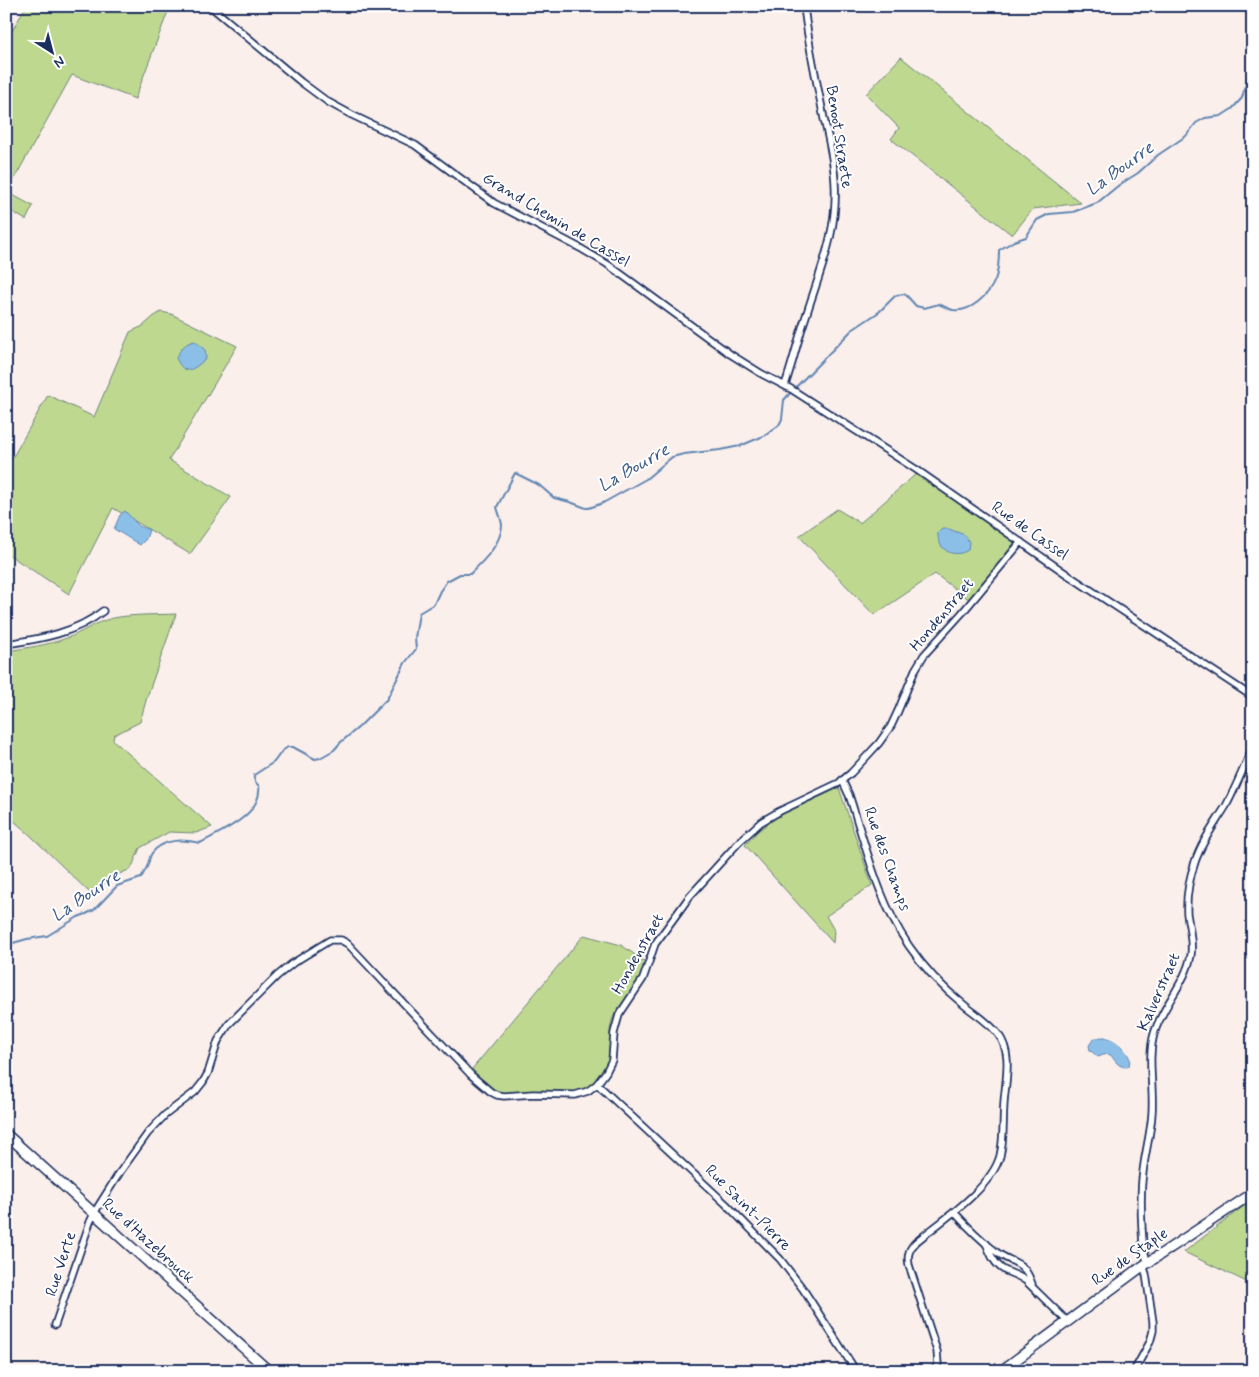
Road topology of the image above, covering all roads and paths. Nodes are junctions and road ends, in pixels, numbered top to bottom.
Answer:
1 (210, 6) edge
2 (804, 6) edge
3 (785, 385) junction
4 (794, 391) joint
5 (1021, 542) junction
6 (103, 611) dead end
7 (6, 644) edge
8 (1253, 697) edge
9 (1253, 748) edge
10 (842, 780) junction
11 (597, 1084) junction
12 (6, 1134) edge
13 (1253, 1193) edge
14 (954, 1212) junction
15 (94, 1213) junction
16 (986, 1243) junction
17 (1146, 1264) junction
18 (1032, 1286) junction
19 (1067, 1321) junction
20 (55, 1325) dead end
21 (1028, 1350) junction
22 (269, 1371) edge
23 (856, 1371) edge
24 (933, 1371) edge
25 (1001, 1371) edge
26 (1008, 1371) edge
27 (1134, 1371) edge

1 - 3 street, Grand Chemin de Cassel
2 - 3 street, Benoot Straete
3 - 4 street, Grand Chemin de Cassel
4 - 5 street, Rue de Cassel
5 - 8 street, Rue de Cassel
5 - 10 street, Hondenstraet
6 - 7 street
9 - 17 street, Kalverstraet
10 - 11 street, Hondenstraet
10 - 14 street, Rue des Champs
11 - 15 street
11 - 23 street, Rue Saint-Pierre
12 - 15 street, Rue d'Hazebrouck
13 - 17 street, Rue de Staple
14 - 16 street
14 - 24 street, Rue des Champs
15 - 20 street, Rue Verte
15 - 22 street, Rue d'Hazebrouck
16 - 18 street
16 - 18 street
17 - 19 street, Rue de Staple
17 - 27 street, Kalverstraet
18 - 19 street
19 - 21 street, Rue de Staple
21 - 25 street, Rue de Staple
21 - 26 street, Rue de Staple

